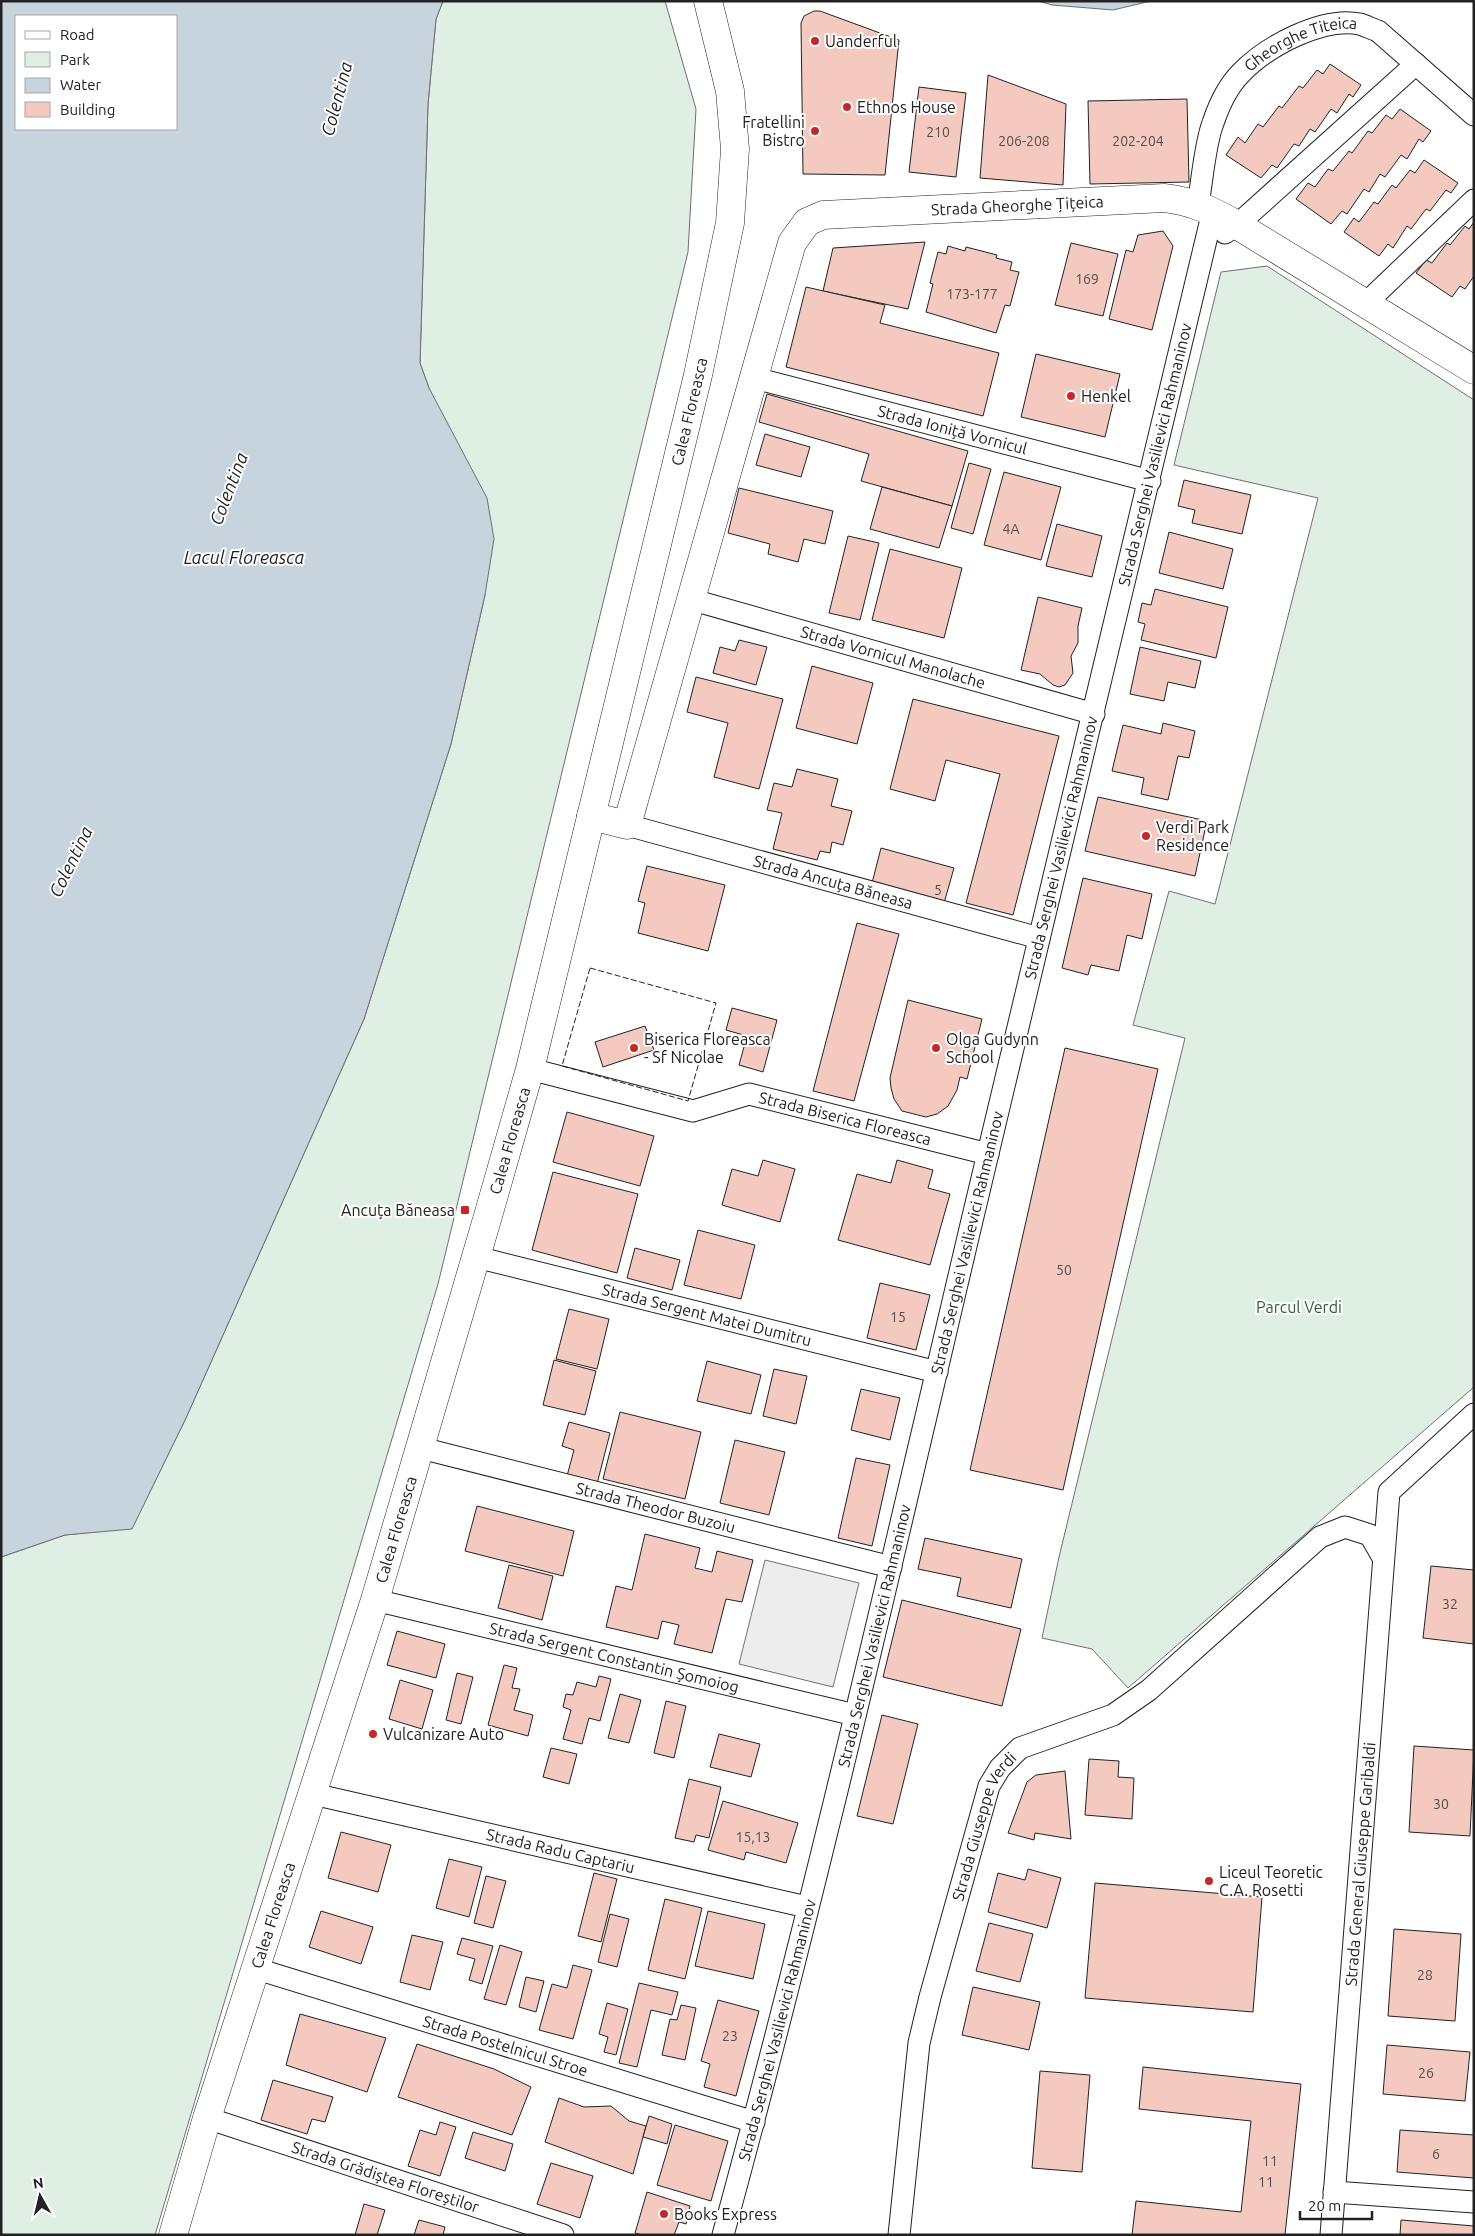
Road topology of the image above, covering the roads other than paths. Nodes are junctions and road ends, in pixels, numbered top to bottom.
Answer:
1 (708, 1) edge
2 (1416, 64) junction
3 (1474, 115) edge
4 (1474, 200) edge
5 (1206, 208) junction
6 (1237, 225) junction
7 (1204, 248) junction
8 (1365, 304) junction
9 (1474, 370) edge
10 (755, 378) junction
11 (1150, 480) junction
12 (692, 600) junction
13 (1094, 714) junction
14 (636, 794) junction
15 (593, 808) junction
16 (627, 825) junction
17 (1039, 938) junction
18 (530, 1069) junction
19 (988, 1154) junction
20 (476, 1257) junction
21 (937, 1372) junction
22 (1474, 1414) edge
23 (421, 1448) junction
24 (1382, 1556) junction
25 (891, 1567) junction
26 (375, 1600) junction
27 (854, 1715) junction
28 (313, 1794) junction
29 (807, 1907) junction
30 (257, 1969) junction
31 (208, 2118) junction
32 (754, 2122) junction
33 (1334, 2192) junction
34 (1474, 2202) edge
35 (173, 2235) edge
36 (563, 2235) edge
37 (723, 2235) edge
38 (899, 2235) edge
39 (1331, 2235) edge

1 - 15 main road, Calea Floreasca
2 - 3 street, Gheorghe Titeica
2 - 5 street, Gheorghe Titeica
2 - 6 street
4 - 8 street
5 - 6 main road, Strada Gheorghe Țițeica
5 - 7 street, Strada Serghei Vasilievici Rahmaninov
5 - 10 main road, Strada Gheorghe Țițeica
6 - 7 street
6 - 8 main road, Strada Gheorghe Țițeica
7 - 11 street, Strada Serghei Vasilievici Rahmaninov
8 - 9 main road, Strada Gheorghe Țițeica
10 - 11 street, Strada Ioniță Vornicul
10 - 12 main road
11 - 13 street, Strada Serghei Vasilievici Rahmaninov
12 - 13 street, Strada Vornicul Manolache
12 - 14 main road
13 - 17 street, Strada Serghei Vasilievici Rahmaninov
14 - 15 main road
14 - 16 main road
15 - 16 main road
15 - 18 main road, Calea Floreasca
16 - 17 street, Strada Ancuța Băneasa
17 - 19 street, Strada Serghei Vasilievici Rahmaninov
18 - 19 street, Strada Biserica Floreasca
18 - 20 main road, Calea Floreasca
19 - 21 street, Strada Serghei Vasilievici Rahmaninov
20 - 21 street, Strada Sergent Matei Dumitru
20 - 23 main road, Calea Floreasca
21 - 25 street, Strada Serghei Vasilievici Rahmaninov
22 - 24 street, Strada General Giuseppe Garibaldi
23 - 25 street, Strada Theodor Buzoiu
23 - 26 main road, Calea Floreasca
24 - 33 street, Strada General Giuseppe Garibaldi
24 - 38 street, Strada Giuseppe Verdi
25 - 27 street, Strada Serghei Vasilievici Rahmaninov
26 - 27 street, Strada Sergent Constantin Șomoiog
26 - 28 main road, Calea Floreasca
27 - 29 street, Strada Serghei Vasilievici Rahmaninov
28 - 29 street, Strada Radu Captariu
28 - 30 main road, Calea Floreasca
29 - 32 street, Strada Serghei Vasilievici Rahmaninov
30 - 31 main road, Calea Floreasca
30 - 32 street, Strada Postelnicul Stroe
31 - 35 main road, Calea Floreasca
31 - 36 street, Strada Grădiștea Floreștilor
32 - 37 street, Strada Serghei Vasilievici Rahmaninov
33 - 34 street
33 - 39 street, Strada General Giuseppe Garibaldi

